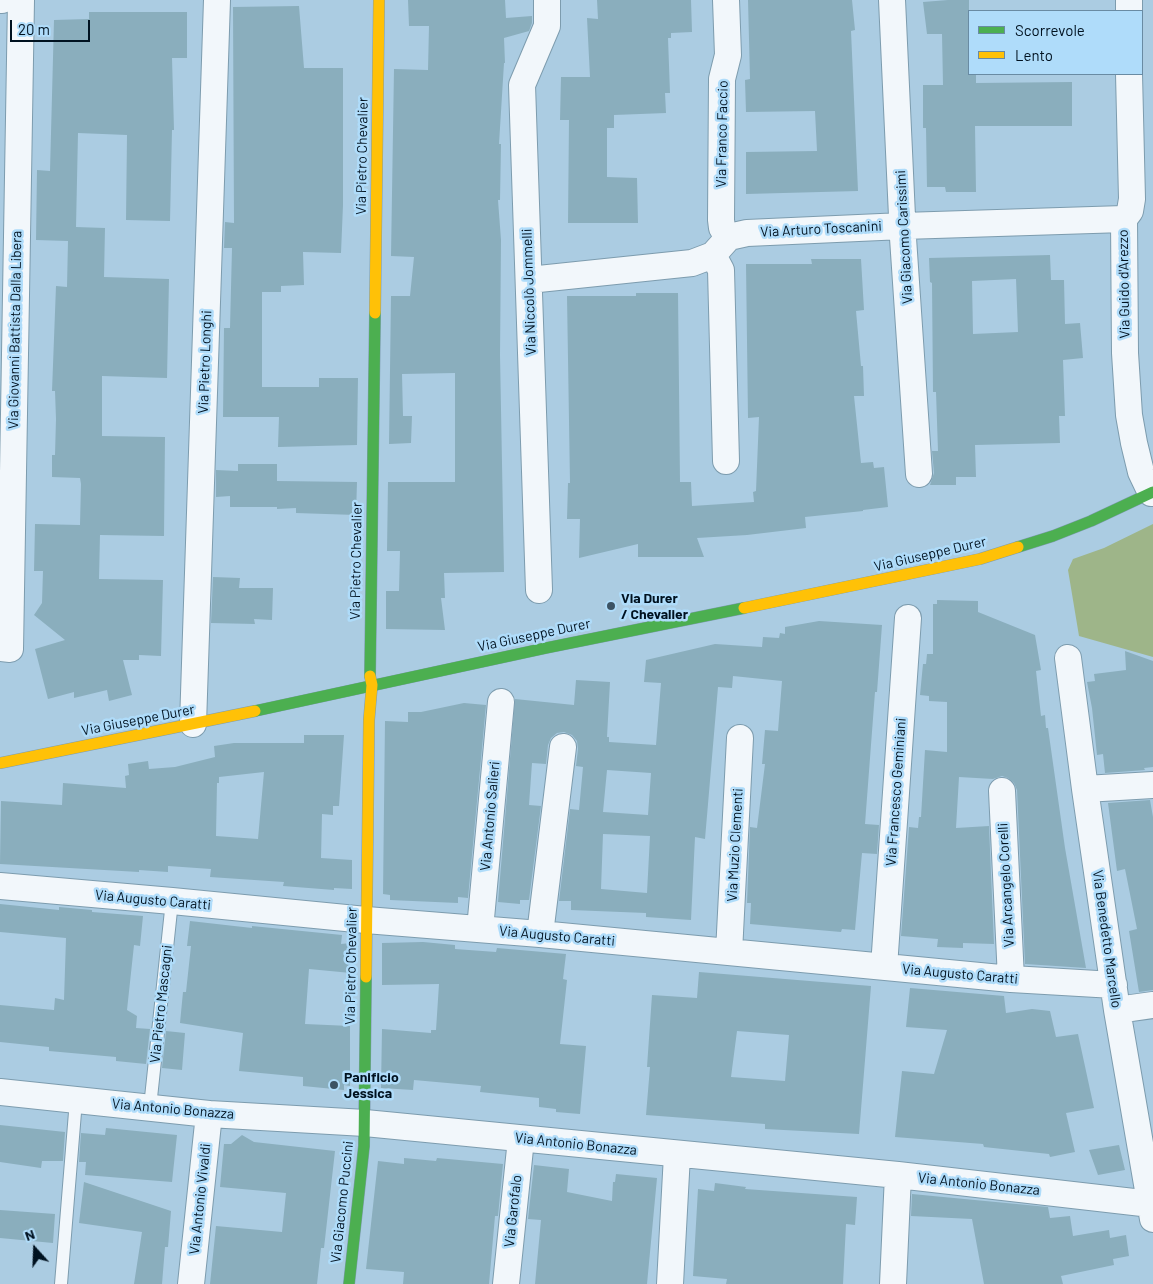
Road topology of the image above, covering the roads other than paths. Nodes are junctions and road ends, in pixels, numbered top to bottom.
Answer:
1 (21, 0) edge
2 (217, 0) edge
3 (379, 0) edge
4 (547, 0) edge
5 (726, 0) edge
6 (892, 0) edge
7 (1129, 75) edge
8 (1124, 220) junction
9 (903, 226) junction
10 (721, 246) junction
11 (529, 280) junction
12 (726, 461) dead end
13 (919, 474) dead end
14 (1152, 492) edge
15 (539, 590) dead end
16 (908, 618) dead end
17 (0, 648) edge
18 (1068, 658) dead end
19 (372, 685) junction
20 (501, 702) dead end
21 (193, 724) junction
22 (740, 738) dead end
23 (562, 747) dead end
24 (0, 763) edge
25 (1153, 785) edge
26 (1085, 790) junction
27 (1002, 792) dead end
28 (0, 886) edge
29 (172, 901) junction
30 (366, 920) junction
31 (480, 929) junction
32 (540, 934) junction
33 (729, 952) junction
34 (884, 967) junction
35 (1011, 979) junction
36 (1116, 998) junction
37 (1153, 1005) edge
38 (0, 1092) edge
39 (76, 1100) junction
40 (150, 1107) junction
41 (209, 1114) junction
42 (364, 1123) junction
43 (521, 1139) junction
44 (677, 1154) junction
45 (898, 1175) junction
46 (1152, 1211) edge
47 (61, 1284) edge
48 (191, 1284) edge
49 (349, 1284) edge
50 (506, 1284) edge
51 (670, 1284) edge
52 (893, 1284) edge

1 - 17 street, Via Giovanni Battista Dalla Libera
2 - 21 street, Via Pietro Longhi
3 - 19 street, Via Pietro Chevalier
4 - 11 street, Via Niccolò Jommelli
5 - 10 street, Via Franco Faccio
6 - 9 street, Via Giacomo Carissimi
7 - 8 street, Via Guido d'Arezzo
8 - 9 street, Via Arturo Toscanini
8 - 14 street, Via Guido d'Arezzo
9 - 10 street, Via Arturo Toscanini
9 - 13 street, Via Giacomo Carissimi
10 - 11 street, Via Arturo Toscanini
10 - 12 street, Via Franco Faccio
11 - 15 street, Via Niccolò Jommelli
14 - 19 street, Via Giuseppe Durer
16 - 34 street, Via Francesco Geminiani
18 - 26 street, Via Benedetto Marcello
19 - 21 street, Via Giuseppe Durer
19 - 30 street, Via Pietro Chevalier
20 - 31 street, Via Antonio Salieri
21 - 24 street, Via Giuseppe Durer
22 - 33 street, Via Muzio Clementi
23 - 32 street
25 - 26 street
26 - 36 street, Via Benedetto Marcello
27 - 35 street, Via Arcangelo Corelli
28 - 29 street, Via Augusto Caratti
29 - 30 street, Via Augusto Caratti
29 - 40 lane, Via Pietro Mascagni
30 - 31 street, Via Augusto Caratti
30 - 42 street, Via Pietro Chevalier
31 - 32 street, Via Augusto Caratti
32 - 33 street, Via Augusto Caratti
33 - 34 street, Via Augusto Caratti
34 - 35 street, Via Augusto Caratti
35 - 36 street, Via Augusto Caratti
36 - 37 street, Via Augusto Caratti
36 - 46 street, Via Benedetto Marcello
38 - 39 street, Via Antonio Bonazza
39 - 40 street, Via Antonio Bonazza
39 - 47 lane
40 - 41 street, Via Antonio Bonazza
41 - 42 street, Via Antonio Bonazza
41 - 48 street, Via Antonio Vivaldi
42 - 43 street, Via Antonio Bonazza
42 - 49 street, Via Giacomo Puccini
43 - 44 street, Via Antonio Bonazza
43 - 50 street, Via Garofalo
44 - 45 street, Via Antonio Bonazza
44 - 51 street
45 - 46 street, Via Antonio Bonazza
45 - 52 street

